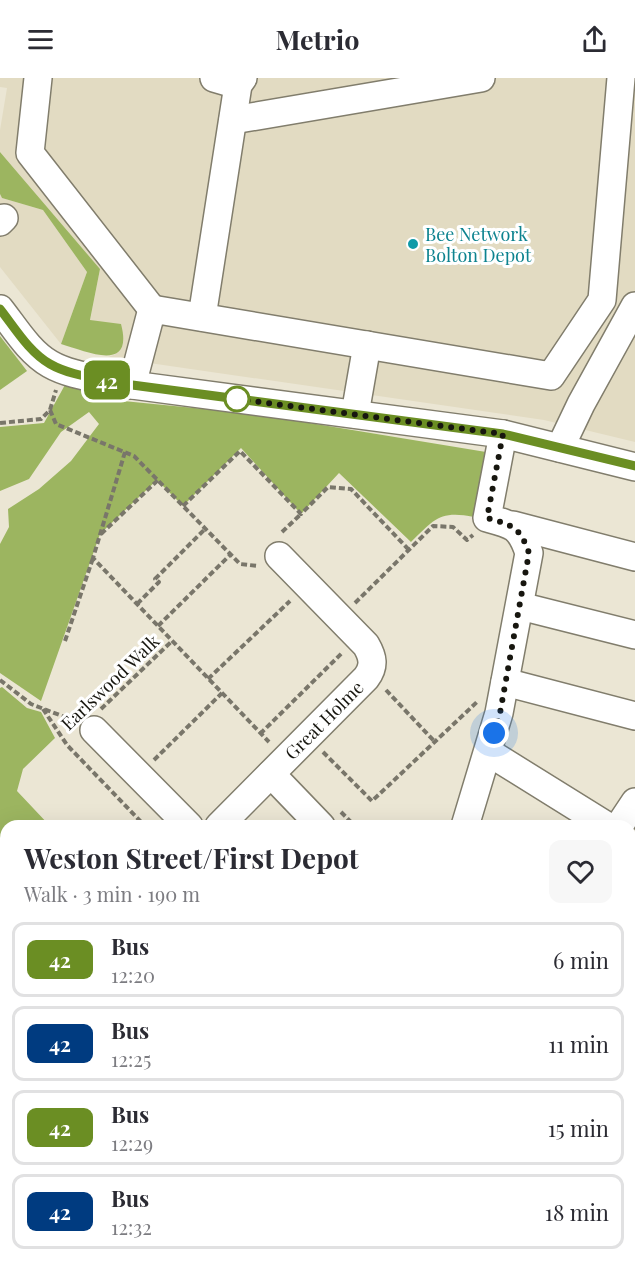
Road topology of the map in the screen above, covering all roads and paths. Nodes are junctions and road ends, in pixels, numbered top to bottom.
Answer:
1 (38, 78) edge
2 (482, 78) edge
3 (621, 78) edge
4 (232, 80) edge
5 (232, 120) junction
6 (635, 306) edge
7 (0, 309) edge
8 (152, 309) junction
9 (202, 317) junction
10 (367, 345) junction
11 (62, 369) junction
12 (132, 385) junction
13 (50, 410) junction
14 (356, 414) junction
15 (0, 423) edge
16 (503, 434) junction
17 (560, 448) junction
18 (125, 452) junction
19 (635, 466) edge
20 (158, 480) junction
21 (183, 506) junction
22 (500, 522) junction
23 (205, 529) junction
24 (100, 534) junction
25 (409, 550) junction
26 (231, 554) junction
27 (279, 556) joint
28 (635, 557) edge
29 (93, 558) junction
30 (307, 584) junction
31 (137, 604) junction
32 (520, 606) junction
33 (340, 618) junction
34 (158, 626) junction
35 (635, 635) edge
36 (359, 638) junction
37 (65, 641) dead end
38 (172, 641) junction
39 (369, 673) junction
40 (208, 679) junction
41 (0, 680) edge
42 (505, 684) junction
43 (222, 693) junction
44 (43, 709) junction
45 (635, 716) edge
46 (89, 727) junction
47 (260, 734) junction
48 (308, 736) junction
49 (66, 742) junction
50 (435, 742) junction
51 (488, 752) junction
52 (278, 767) junction
53 (138, 775) junction
54 (635, 802) edge
55 (139, 820) edge
56 (183, 820) edge
57 (225, 820) edge
58 (317, 820) edge
59 (470, 820) edge
60 (597, 820) edge
61 (623, 820) edge

1 - 8 street
2 - 5 street
3 - 10 street
4 - 5 street
5 - 9 street
6 - 17 street
7 - 11 street
8 - 9 street
8 - 12 street
9 - 10 street
10 - 14 street
11 - 12 street
11 - 13 path
12 - 14 street
13 - 15 path
13 - 18 path
14 - 16 street
16 - 17 street
16 - 22 street
17 - 19 street
18 - 20 path
18 - 24 path
20 - 21 path
20 - 24 path
21 - 23 path
21 - 25 path
22 - 25 path
22 - 28 street
22 - 32 street
23 - 26 path
23 - 31 path
24 - 29 path
25 - 33 path
26 - 27 path
26 - 34 path
27 - 30 street, Great Holme
29 - 31 path
29 - 37 path
30 - 33 street, Great Holme
30 - 40 path
31 - 34 path
32 - 35 street
32 - 42 street
33 - 36 street, Great Holme
34 - 38 path
36 - 39 street, Great Holme
36 - 47 path
38 - 40 path
38 - 46 path, Earlswood Walk
39 - 48 street, Great Holme
39 - 50 path
40 - 43 path
41 - 44 path
42 - 45 street
42 - 50 path
42 - 51 street
43 - 47 path
43 - 53 path
44 - 46 path
44 - 49 path
46 - 49 path, Earlswood Walk
46 - 53 street
47 - 52 path
48 - 50 path
48 - 52 street, Great Holme
49 - 55 path
51 - 59 street
51 - 60 street
52 - 57 street, Great Holme
52 - 58 street, Great Holme
53 - 56 street
54 - 61 street

